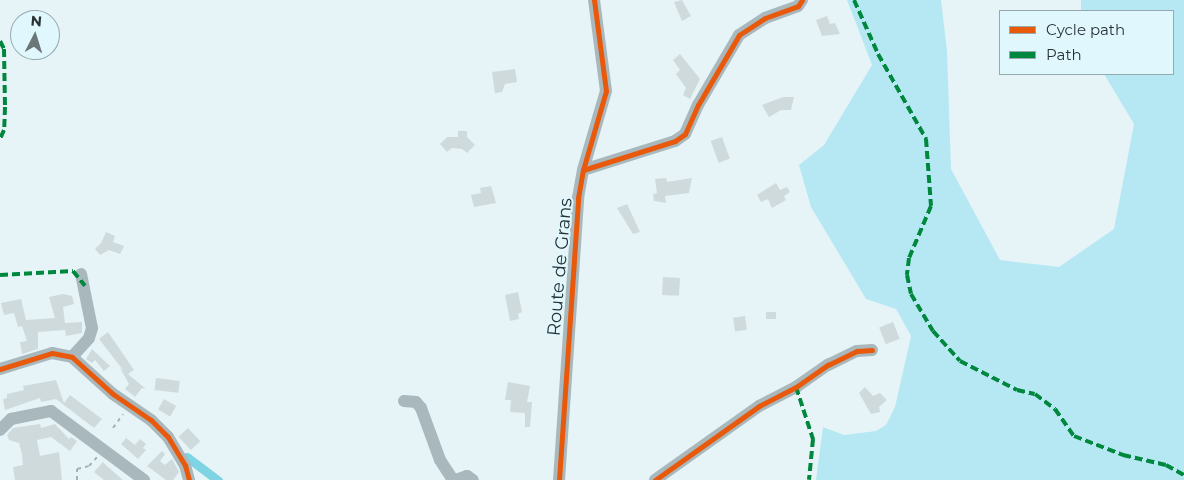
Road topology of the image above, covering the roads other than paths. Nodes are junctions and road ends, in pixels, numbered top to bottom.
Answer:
1 (594, 0) edge
2 (802, 0) edge
3 (583, 170) junction
4 (81, 274) dead end
5 (872, 350) dead end
6 (72, 357) junction
7 (0, 368) edge
8 (404, 401) dead end
9 (0, 430) edge
10 (144, 480) edge
11 (189, 480) edge
12 (454, 480) edge
13 (474, 480) edge
14 (559, 480) edge
15 (655, 480) edge

1 - 3 street, Route de Grans
2 - 3 street
3 - 14 street, Route de Grans
4 - 6 street
5 - 15 street
6 - 7 street
6 - 11 street
8 - 12 street
9 - 10 street
12 - 13 street

